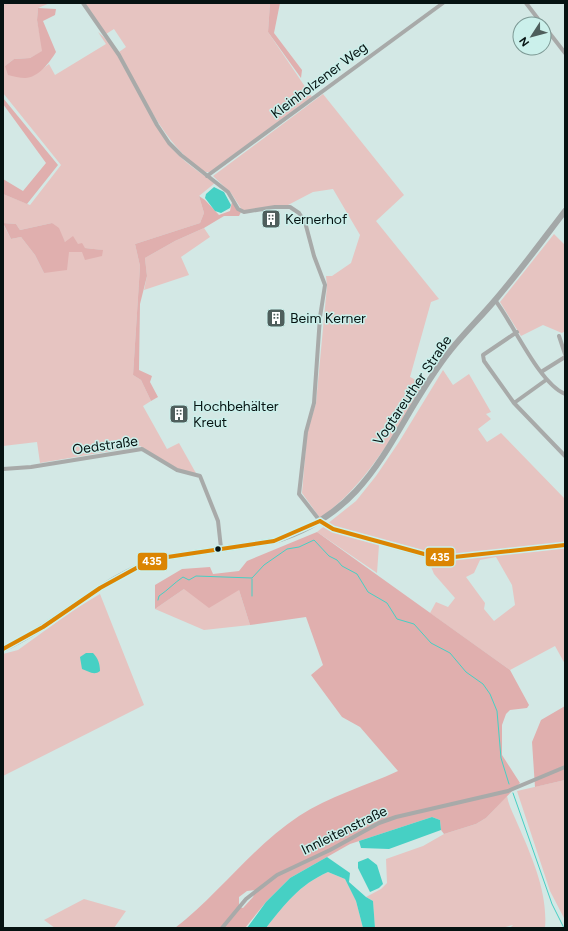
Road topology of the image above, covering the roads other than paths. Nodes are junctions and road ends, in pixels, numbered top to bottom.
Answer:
1 (83, 3) edge
2 (443, 3) edge
3 (526, 3) edge
4 (536, 16) edge
5 (552, 36) edge
6 (565, 53) edge
7 (207, 176) junction
8 (565, 211) edge
9 (495, 300) junction
10 (517, 332) junction
11 (559, 336) dead end
12 (565, 354) edge
13 (565, 357) edge
14 (541, 372) junction
15 (546, 380) junction
16 (565, 394) edge
17 (514, 403) junction
18 (565, 456) edge
19 (3, 469) edge
20 (320, 521) junction
21 (565, 545) edge
22 (221, 548) junction
23 (3, 649) edge
24 (565, 767) edge
25 (222, 928) edge

1 - 7 street
2 - 7 street, Kleinholzener Weg
3 - 4 street
5 - 6 street
7 - 20 street
8 - 9 main road, Vogtareuther Straße
9 - 10 street
9 - 20 main road, Vogtareuther Straße
10 - 14 street
10 - 17 street
11 - 12 street
13 - 14 street
14 - 15 street
15 - 16 street
15 - 17 street
17 - 18 street
19 - 22 street, Oedstraße
20 - 21 street
20 - 22 main road, Vogtareuther Straße
22 - 23 main road, Vogtareuther Straße
24 - 25 street, Innleitenstraße

